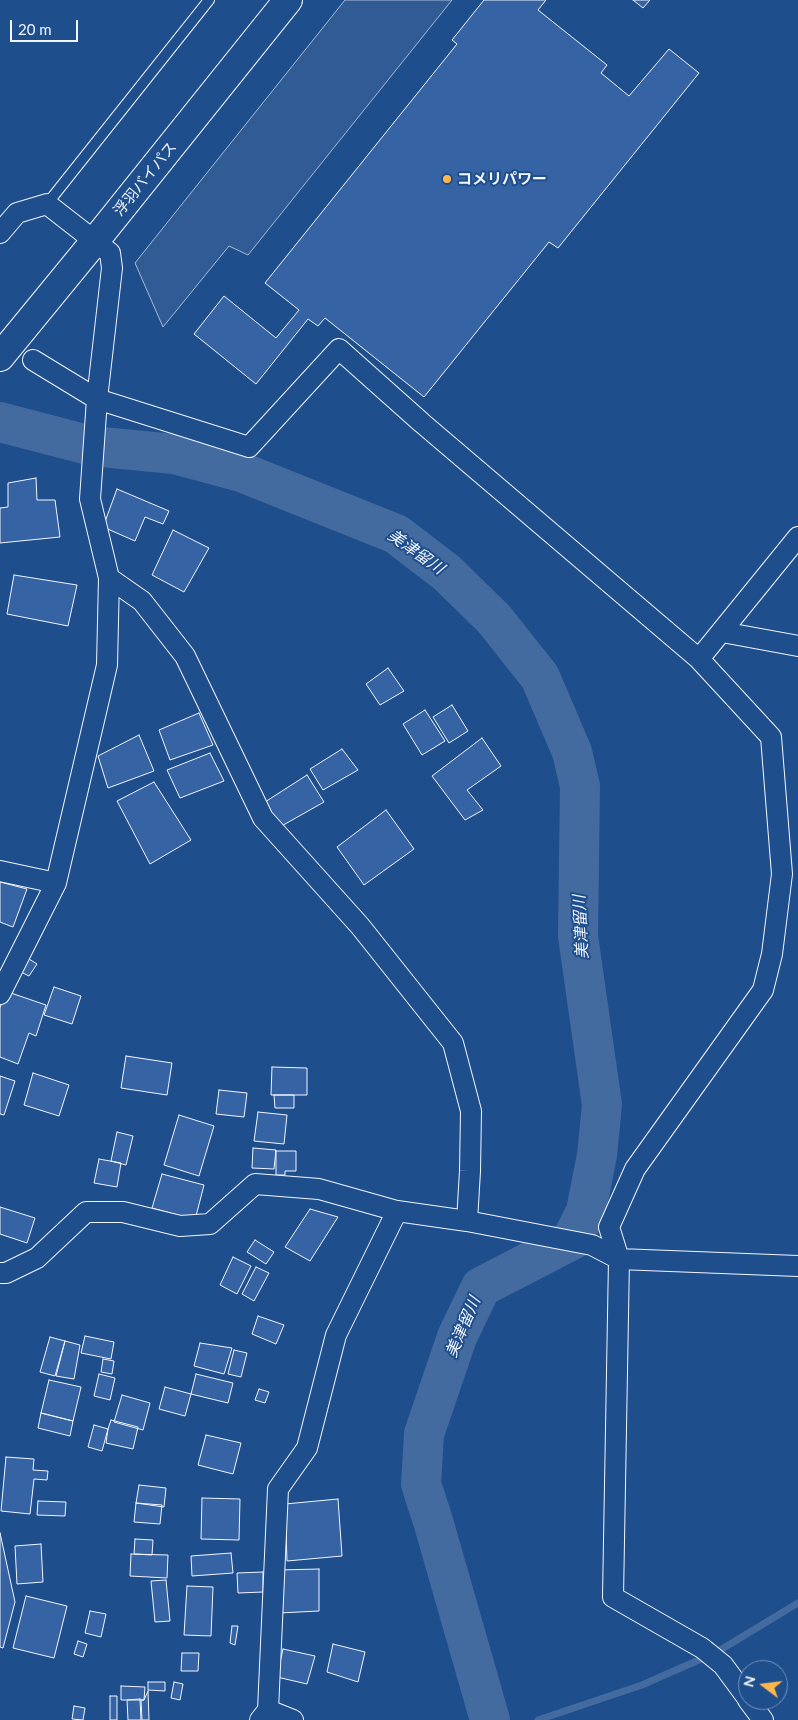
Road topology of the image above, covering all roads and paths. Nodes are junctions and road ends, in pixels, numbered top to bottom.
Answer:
1 (209, 0) edge
2 (288, 0) edge
3 (47, 204) junction
4 (0, 233) edge
5 (96, 241) junction
6 (0, 357) edge
7 (33, 360) dead end
8 (97, 399) junction
9 (798, 537) edge
10 (109, 578) junction
11 (722, 632) junction
12 (798, 646) edge
13 (699, 659) junction
14 (0, 871) edge
15 (56, 883) junction
16 (0, 994) edge
17 (396, 1211) junction
18 (467, 1221) junction
19 (619, 1259) junction
20 (798, 1266) edge
21 (0, 1273) edge
22 (738, 1686) edge
23 (264, 1715) edge
24 (293, 1720) edge

1 - 3 lane
2 - 5 highway, 浮羽バイパス
3 - 4 street
3 - 5 street
5 - 6 highway, 浮羽バイパス
5 - 8 street
7 - 8 street
8 - 10 street
8 - 13 street
9 - 11 street
10 - 15 street
10 - 18 street
11 - 12 street
11 - 13 street
13 - 19 street
14 - 15 street
15 - 16 street
17 - 18 street
17 - 21 street
17 - 23 street
18 - 19 street
19 - 20 street
19 - 22 street
23 - 24 street

